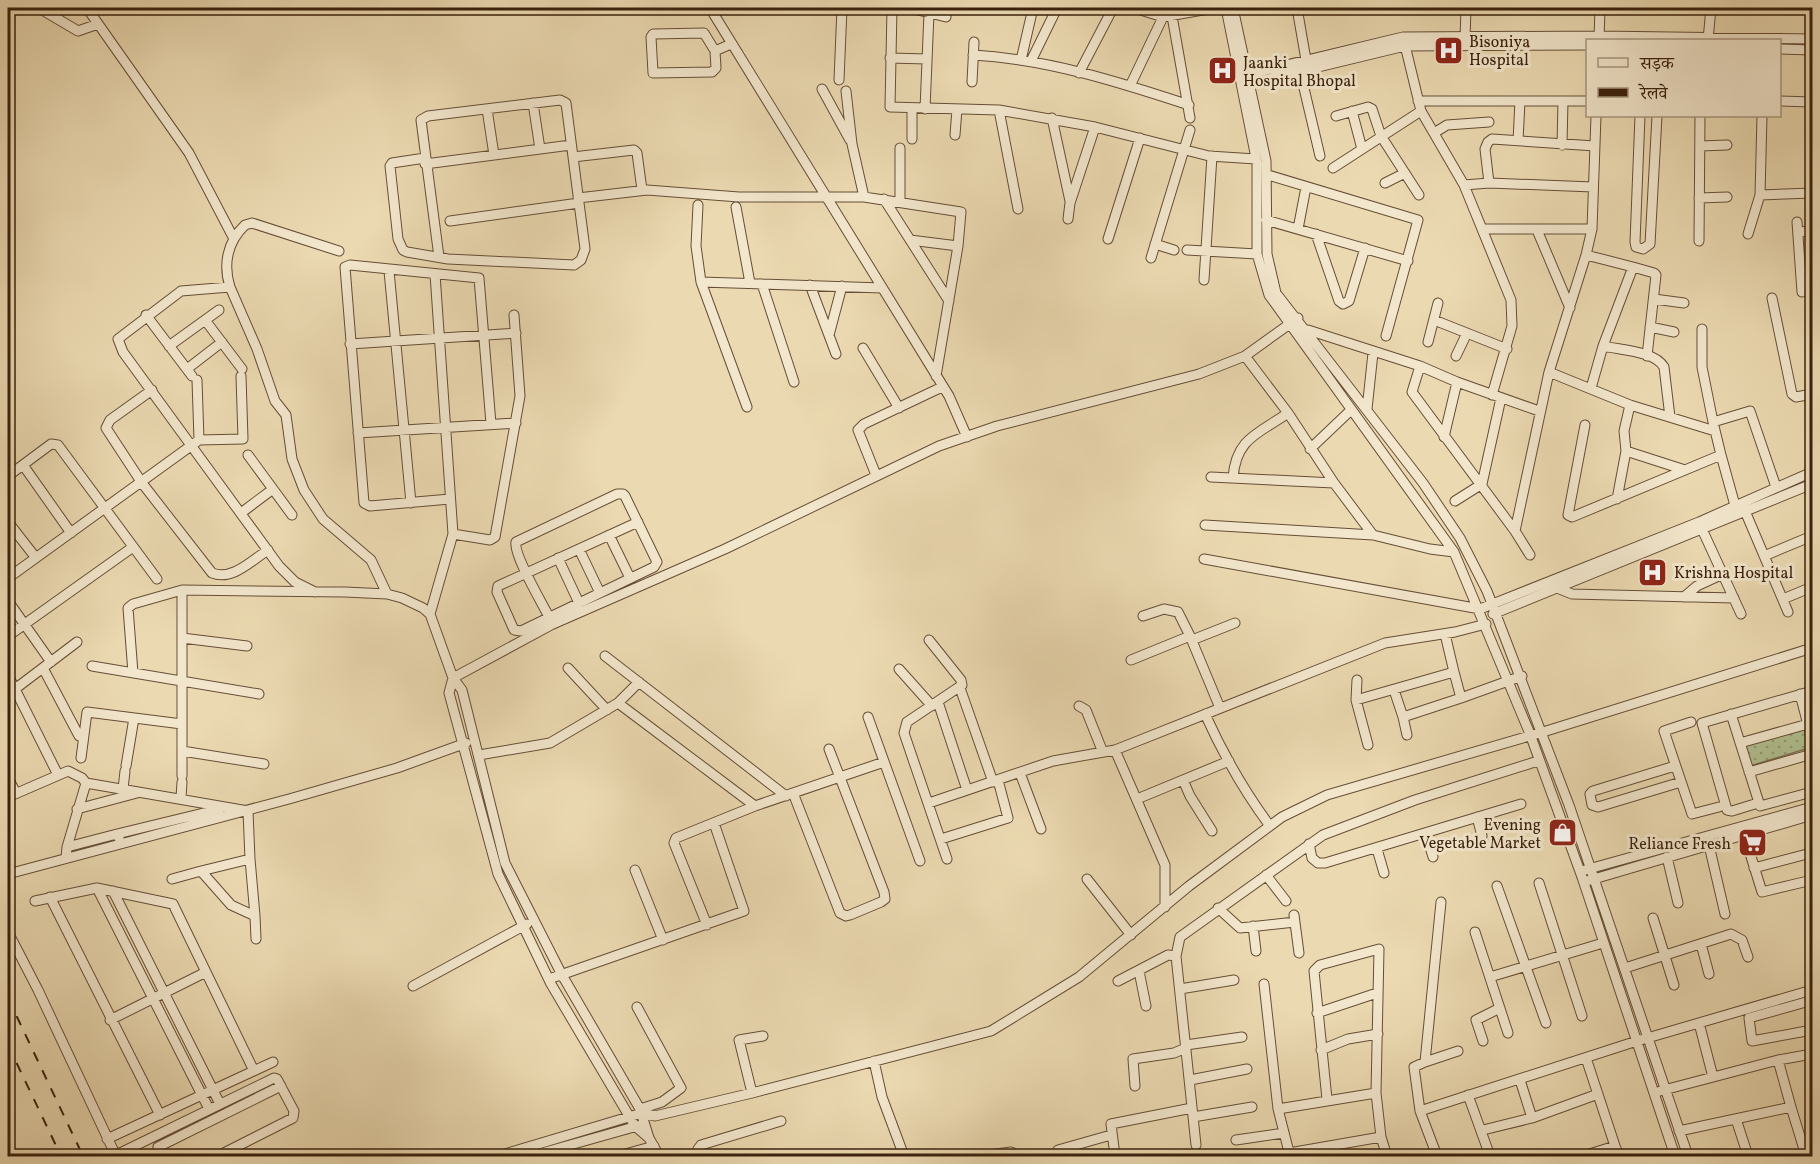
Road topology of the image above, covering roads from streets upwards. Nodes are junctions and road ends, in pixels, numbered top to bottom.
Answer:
1 (39, 8) edge
2 (87, 8) edge
3 (710, 8) edge
4 (842, 8) edge
5 (892, 8) edge
6 (910, 8) edge
7 (1033, 8) edge
8 (1057, 8) edge
9 (1113, 8) edge
10 (1134, 8) edge
11 (1214, 8) edge
12 (1226, 8) edge
13 (1233, 8) edge
14 (1297, 8) edge
15 (1466, 8) edge
16 (1600, 8) edge
17 (1711, 8) edge
18 (929, 13) junction
19 (1168, 16) junction
20 (946, 17) dead end
21 (98, 24) junction
22 (1599, 38) edge
23 (1708, 39) edge
24 (1812, 39) edge
25 (1465, 40) junction
26 (974, 42) dead end
27 (1404, 42) junction
28 (731, 44) junction
29 (1586, 45) edge
30 (1781, 49) edge
31 (1812, 50) edge
32 (715, 51) junction
33 (974, 55) junction
34 (890, 58) junction
35 (927, 59) junction
36 (1026, 60) junction
37 (1301, 64) junction
38 (1078, 73) junction
39 (839, 80) dead end
40 (1244, 80) junction
41 (972, 82) dead end
42 (1130, 86) junction
43 (822, 89) dead end
44 (846, 91) dead end
45 (1418, 101) junction
46 (1520, 101) junction
47 (1563, 101) junction
48 (1586, 101) edge
49 (1781, 101) edge
50 (1812, 102) edge
51 (533, 103) junction
52 (1189, 105) junction
53 (487, 109) junction
54 (912, 109) junction
55 (925, 109) junction
56 (957, 109) junction
57 (999, 110) junction
58 (1353, 111) junction
59 (1421, 111) junction
60 (1336, 116) dead end
61 (1596, 117) edge
62 (1640, 117) edge
63 (1657, 117) edge
64 (1700, 117) edge
65 (1762, 117) edge
66 (1052, 118) junction
67 (1190, 118) dead end
68 (1489, 122) dead end
69 (1095, 127) junction
70 (1190, 130) dead end
71 (1434, 133) junction
72 (955, 135) dead end
73 (1381, 136) junction
74 (1140, 138) junction
75 (912, 139) dead end
76 (1518, 141) junction
77 (852, 144) junction
78 (571, 145) junction
79 (1727, 145) dead end
80 (1562, 146) junction
81 (1595, 146) junction
82 (1700, 146) junction
83 (900, 148) dead end
84 (540, 149) junction
85 (1362, 149) junction
86 (1183, 150) junction
87 (494, 155) junction
88 (1212, 156) junction
89 (1320, 156) dead end
90 (573, 157) junction
91 (1256, 159) junction
92 (425, 161) junction
93 (1333, 168) dead end
94 (1405, 173) junction
95 (1268, 175) junction
96 (1385, 183) dead end
97 (1489, 183) junction
98 (1637, 183) junction
99 (1654, 184) junction
100 (1464, 185) junction
101 (1306, 187) junction
102 (1593, 187) junction
103 (642, 190) junction
104 (1812, 193) edge
105 (1419, 195) dead end
106 (1760, 195) junction
107 (828, 197) junction
108 (864, 197) junction
109 (1727, 197) dead end
110 (1699, 198) junction
111 (884, 199) junction
112 (579, 201) junction
113 (900, 201) junction
114 (1070, 203) junction
115 (698, 205) dead end
116 (736, 207) dead end
117 (1419, 208) dead end
118 (1018, 209) dead end
119 (1068, 219) dead end
120 (1416, 219) junction
121 (1266, 220) junction
122 (450, 221) dead end
123 (1298, 229) junction
124 (1592, 229) junction
125 (1484, 230) junction
126 (1537, 230) junction
127 (1812, 231) edge
128 (1316, 234) junction
129 (1748, 234) dead end
130 (1108, 239) dead end
131 (910, 240) junction
132 (1699, 241) dead end
133 (233, 242) junction
134 (1155, 244) junction
135 (958, 246) junction
136 (1365, 248) junction
137 (1174, 250) dead end
138 (1187, 250) dead end
139 (339, 251) dead end
140 (1206, 251) junction
141 (1257, 254) junction
142 (1586, 255) junction
143 (439, 257) junction
144 (1150, 258) dead end
145 (1408, 261) junction
146 (1632, 267) junction
147 (389, 271) junction
148 (435, 274) junction
149 (1801, 276) junction
150 (1812, 277) edge
151 (1204, 280) dead end
152 (701, 282) junction
153 (750, 283) junction
154 (762, 284) junction
155 (810, 285) junction
156 (842, 286) junction
157 (230, 287) junction
158 (882, 288) junction
159 (1802, 292) dead end
160 (1772, 298) dead end
161 (1654, 299) junction
162 (949, 301) junction
163 (1438, 303) dead end
164 (1684, 303) dead end
165 (1570, 308) junction
166 (219, 310) dead end
167 (146, 315) junction
168 (514, 315) dead end
169 (1298, 318) junction
170 (205, 320) junction
171 (1434, 321) junction
172 (1289, 325) junction
173 (1650, 327) junction
174 (1306, 329) junction
175 (1702, 329) dead end
176 (1674, 332) dead end
177 (516, 333) junction
178 (1467, 333) junction
179 (484, 335) junction
180 (829, 335) junction
181 (1386, 336) dead end
182 (440, 338) junction
183 (395, 341) junction
184 (222, 342) junction
185 (1428, 342) dead end
186 (350, 344) junction
187 (169, 346) junction
188 (1603, 346) junction
189 (863, 348) dead end
190 (1507, 349) junction
191 (1373, 353) junction
192 (836, 354) dead end
193 (1245, 356) junction
194 (1456, 356) dead end
195 (1647, 356) junction
196 (1419, 366) junction
197 (1549, 372) junction
198 (192, 375) junction
199 (936, 376) junction
200 (794, 382) dead end
201 (1457, 382) junction
202 (942, 387) junction
203 (1591, 388) junction
204 (152, 390) junction
205 (1812, 394) edge
206 (1497, 397) junction
207 (1630, 405) junction
208 (747, 407) dead end
209 (899, 408) junction
210 (1367, 409) junction
211 (1351, 410) junction
212 (1539, 411) junction
213 (1288, 413) junction
214 (1670, 417) junction
215 (516, 423) junction
216 (491, 424) junction
217 (1585, 425) dead end
218 (446, 427) junction
219 (1714, 427) junction
220 (404, 430) junction
221 (358, 433) junction
222 (966, 437) junction
223 (1444, 437) junction
224 (196, 444) junction
225 (1310, 449) junction
226 (1626, 451) junction
227 (248, 454) dead end
228 (1721, 455) junction
229 (23, 465) junction
230 (1685, 470) junction
231 (1812, 472) edge
232 (8, 476) edge
233 (876, 476) junction
234 (1211, 477) dead end
235 (1233, 478) junction
236 (142, 483) junction
237 (1334, 483) junction
238 (1482, 484) junction
239 (1812, 484) edge
240 (1776, 487) junction
241 (273, 489) junction
242 (1617, 498) junction
243 (450, 499) junction
244 (1455, 501) dead end
245 (411, 502) junction
246 (105, 509) junction
247 (1739, 510) junction
248 (241, 513) junction
249 (292, 515) dead end
250 (8, 522) edge
251 (638, 522) junction
252 (1205, 525) dead end
253 (1701, 526) junction
254 (1515, 531) junction
255 (71, 533) junction
256 (453, 534) junction
257 (609, 535) junction
258 (1373, 535) junction
259 (1812, 537) edge
260 (133, 547) junction
261 (579, 549) junction
262 (268, 550) junction
263 (1454, 552) junction
264 (1530, 555) dead end
265 (1764, 556) junction
266 (36, 558) junction
267 (558, 558) junction
268 (1204, 559) dead end
269 (527, 572) junction
270 (1723, 574) junction
271 (8, 578) edge
272 (630, 578) junction
273 (157, 579) dead end
274 (1812, 587) edge
275 (1557, 588) junction
276 (182, 590) junction
277 (600, 593) junction
278 (317, 594) junction
279 (387, 594) junction
280 (1684, 597) junction
281 (1734, 598) junction
282 (1783, 599) junction
283 (8, 601) edge
284 (587, 603) junction
285 (1494, 609) junction
286 (1788, 612) dead end
287 (430, 614) junction
288 (1741, 614) dead end
289 (1143, 616) dead end
290 (549, 617) junction
291 (1483, 617) junction
292 (1235, 623) dead end
293 (24, 624) junction
294 (1445, 634) junction
295 (8, 636) edge
296 (182, 638) junction
297 (1191, 638) junction
298 (928, 640) dead end
299 (77, 642) dead end
300 (248, 646) dead end
301 (1812, 648) edge
302 (605, 656) dead end
303 (1131, 660) dead end
304 (47, 665) junction
305 (92, 666) dead end
306 (568, 668) dead end
307 (899, 669) dead end
308 (1454, 672) junction
309 (133, 673) junction
310 (8, 675) edge
311 (1521, 676) junction
312 (453, 678) junction
313 (182, 681) junction
314 (1357, 681) dead end
315 (639, 682) junction
316 (1506, 683) junction
317 (960, 688) junction
318 (15, 689) junction
319 (1394, 690) junction
320 (1812, 691) edge
321 (259, 694) dead end
322 (1800, 694) junction
323 (1461, 698) junction
324 (1356, 700) junction
325 (618, 703) junction
326 (935, 704) junction
327 (1079, 706) dead end
328 (1220, 708) junction
329 (607, 710) junction
330 (1205, 714) junction
331 (1731, 714) junction
332 (868, 717) dead end
333 (1403, 717) junction
334 (134, 718) junction
335 (1691, 722) dead end
336 (182, 724) junction
337 (1808, 724) junction
338 (1543, 732) junction
339 (1530, 734) junction
340 (1407, 735) dead end
341 (79, 736) dead end
342 (1812, 740) edge
343 (474, 741) junction
344 (1740, 743) junction
345 (461, 744) junction
346 (1368, 745) dead end
347 (829, 749) dead end
348 (1102, 750) junction
349 (1115, 750) junction
350 (182, 751) junction
351 (1812, 754) edge
352 (479, 755) junction
353 (81, 758) dead end
354 (1228, 761) junction
355 (1538, 761) junction
356 (884, 762) junction
357 (264, 764) dead end
358 (1675, 765) junction
359 (1749, 772) junction
360 (57, 773) junction
361 (1020, 773) junction
362 (8, 777) edge
363 (839, 778) junction
364 (1184, 780) junction
365 (996, 781) junction
366 (1681, 782) junction
367 (86, 783) junction
368 (123, 789) junction
369 (968, 790) junction
370 (139, 792) junction
371 (1812, 792) edge
372 (12, 795) edge
373 (790, 795) junction
374 (181, 798) junction
375 (1137, 799) junction
376 (1590, 800) junction
377 (929, 803) junction
378 (1758, 803) junction
379 (1521, 804) dead end
380 (1569, 805) junction
381 (755, 806) junction
382 (224, 807) junction
383 (1719, 807) dead end
384 (77, 809) junction
385 (248, 811) junction
386 (1812, 815) edge
387 (1477, 818) junction
388 (714, 823) junction
389 (1270, 826) junction
390 (1041, 829) dead end
391 (1212, 831) dead end
392 (1426, 834) junction
393 (1744, 834) junction
394 (1482, 836) dead end
395 (119, 839) junction
396 (941, 839) junction
397 (1708, 840) junction
398 (1309, 844) junction
399 (67, 847) junction
400 (1377, 849) junction
401 (1811, 853) edge
402 (1433, 857) dead end
403 (1667, 857) junction
404 (66, 858) junction
405 (250, 859) junction
406 (947, 859) dead end
407 (920, 861) dead end
408 (1754, 868) junction
409 (635, 870) dead end
410 (1585, 870) junction
411 (201, 871) junction
412 (1384, 873) dead end
413 (8, 874) edge
414 (1266, 875) junction
415 (172, 879) dead end
416 (1087, 879) dead end
417 (1812, 880) edge
418 (1589, 881) junction
419 (1539, 883) dead end
420 (1497, 886) dead end
421 (97, 888) junction
422 (113, 891) junction
423 (50, 897) junction
424 (35, 901) dead end
425 (1286, 901) dead end
426 (1441, 902) dead end
427 (1678, 903) dead end
428 (1165, 907) junction
429 (1218, 908) junction
430 (1725, 914) dead end
431 (255, 916) junction
432 (1653, 918) dead end
433 (533, 921) junction
434 (707, 925) junction
435 (522, 927) junction
436 (1253, 927) junction
437 (8, 932) edge
438 (1475, 932) dead end
439 (1131, 935) junction
440 (256, 939) dead end
441 (663, 940) junction
442 (1603, 943) junction
443 (1701, 944) junction
444 (1256, 951) dead end
445 (1299, 953) dead end
446 (1665, 955) junction
447 (1176, 956) junction
448 (1564, 956) junction
449 (1748, 957) dead end
450 (1526, 967) junction
451 (1625, 968) junction
452 (1139, 971) junction
453 (206, 972) junction
454 (1709, 974) dead end
455 (562, 975) junction
456 (1490, 976) junction
457 (549, 979) junction
458 (1234, 980) dead end
459 (1118, 981) dead end
460 (1264, 984) dead end
461 (413, 986) dead end
462 (1674, 986) dead end
463 (1180, 989) junction
464 (1812, 990) edge
465 (1377, 993) junction
466 (164, 994) junction
467 (152, 999) junction
468 (1806, 1002) dead end
469 (1146, 1006) dead end
470 (1776, 1006) junction
471 (637, 1007) dead end
472 (1500, 1008) junction
473 (1317, 1013) junction
474 (1582, 1016) dead end
475 (110, 1020) junction
476 (1546, 1023) dead end
477 (1699, 1023) junction
478 (1812, 1030) edge
479 (1508, 1033) dead end
480 (1378, 1034) junction
481 (763, 1036) dead end
482 (1242, 1037) dead end
483 (1648, 1038) junction
484 (1483, 1041) dead end
485 (1637, 1041) junction
486 (1186, 1047) junction
487 (1321, 1050) junction
488 (1458, 1051) dead end
489 (1812, 1054) edge
490 (1586, 1058) junction
491 (1778, 1060) junction
492 (273, 1062) dead end
493 (1425, 1062) junction
494 (875, 1066) junction
495 (1247, 1070) dead end
496 (254, 1071) junction
497 (1713, 1077) junction
498 (1190, 1080) junction
499 (1520, 1080) junction
500 (281, 1086) junction
501 (1135, 1086) dead end
502 (213, 1090) junction
503 (1666, 1090) junction
504 (1376, 1093) junction
505 (1655, 1093) junction
506 (752, 1094) junction
507 (1598, 1094) junction
508 (1468, 1095) junction
509 (201, 1096) junction
510 (1327, 1099) junction
511 (220, 1104) junction
512 (1252, 1107) dead end
513 (1791, 1107) junction
514 (208, 1109) junction
515 (1278, 1109) junction
516 (1420, 1110) junction
517 (641, 1111) junction
518 (1193, 1113) junction
519 (157, 1116) junction
520 (655, 1116) junction
521 (630, 1117) junction
522 (1532, 1118) junction
523 (1736, 1119) junction
524 (781, 1121) dead end
525 (646, 1123) junction
526 (635, 1126) junction
527 (1483, 1131) junction
528 (1679, 1131) junction
529 (162, 1132) junction
530 (1284, 1133) junction
531 (1111, 1135) junction
532 (1381, 1137) junction
533 (107, 1139) junction
534 (1236, 1140) dead end
535 (167, 1142) junction
536 (652, 1142) junction
537 (1075, 1145) junction
538 (1196, 1145) dead end
539 (1615, 1146) junction
540 (1058, 1150) dead end
541 (1290, 1155) edge
542 (116, 1156) edge
543 (160, 1156) edge
544 (218, 1156) edge
545 (501, 1156) edge
546 (531, 1156) edge
547 (618, 1156) edge
548 (659, 1156) edge
549 (700, 1156) edge
550 (904, 1156) edge
551 (981, 1156) edge
552 (1018, 1156) edge
553 (1078, 1156) edge
554 (1115, 1156) edge
555 (1387, 1156) edge
556 (1437, 1156) edge
557 (1490, 1156) edge
558 (1583, 1156) edge
559 (1619, 1156) edge
560 (1675, 1156) edge
561 (1688, 1156) edge
562 (1748, 1156) edge
563 (1806, 1156) edge

1 - 21 street
2 - 21 street
3 - 28 street
4 - 39 street
5 - 34 street
6 - 18 street
7 - 36 street
8 - 36 street
9 - 38 street
10 - 19 street
11 - 19 street
12 - 40 street
13 - 40 street
14 - 37 street
15 - 25 street
16 - 22 street
17 - 23 street
18 - 20 street
18 - 35 street
19 - 42 street
19 - 52 street
21 - 133 street
22 - 23 street
22 - 25 street
23 - 24 street
25 - 27 street
25 - 29 street
26 - 33 street
27 - 37 street
27 - 45 street
28 - 32 street
28 - 107 street
30 - 31 street
32 - 32 street
33 - 36 street
33 - 41 street
34 - 35 street
34 - 54 street
35 - 55 street
36 - 38 street
37 - 40 street
37 - 89 street
38 - 42 street
40 - 91 street
40 - 95 street
42 - 52 street
43 - 77 street
44 - 77 street
45 - 46 street
45 - 59 street
46 - 47 street
46 - 76 street
47 - 48 street
47 - 80 street
49 - 50 street
51 - 53 street
51 - 78 street
51 - 84 street
52 - 67 street
53 - 87 street
53 - 92 street
54 - 55 street
54 - 75 street
55 - 56 street
56 - 57 street
56 - 72 street
57 - 66 street
57 - 118 street
58 - 60 street
58 - 73 street
58 - 85 street
59 - 71 street
59 - 73 street
61 - 81 street
62 - 98 street
63 - 99 street
64 - 82 street
65 - 106 street
66 - 69 street
66 - 114 street
68 - 71 street
69 - 74 street
69 - 114 street
70 - 86 street
71 - 100 street
73 - 85 street
73 - 94 street
74 - 86 street
74 - 130 street
76 - 80 street
76 - 97 street
77 - 108 street
78 - 84 street
78 - 90 street
79 - 82 street
80 - 81 street
81 - 102 street
82 - 110 street
83 - 113 street
84 - 87 street
85 - 93 street
86 - 88 street
86 - 134 street
87 - 92 street
88 - 91 street
88 - 140 street
90 - 103 street
90 - 112 street
91 - 141 street
92 - 143 street
92 - 143 street
94 - 96 street
94 - 105 street
95 - 101 street
95 - 121 street
97 - 100 street
97 - 102 street
98 - 99 street
98 - 99 street
100 - 125 street
101 - 120 street
101 - 123 street
102 - 124 street
103 - 107 street
103 - 112 street
104 - 106 street
106 - 129 street
107 - 108 street
107 - 158 street
108 - 111 street
109 - 110 street
110 - 132 street
111 - 113 street
111 - 131 street
112 - 122 street
112 - 143 street
113 - 135 street
114 - 119 street
115 - 152 street
116 - 153 street
117 - 120 street
120 - 145 street
121 - 123 street
121 - 169 street
123 - 128 street
124 - 126 street
124 - 142 street
125 - 126 street
125 - 190 street
126 - 165 street
127 - 149 street
128 - 136 street
128 - 136 street
131 - 135 street
131 - 162 street
133 - 139 street
133 - 157 street
134 - 137 street
134 - 144 street
135 - 162 street
136 - 145 street
138 - 140 street
140 - 141 street
140 - 151 street
141 - 172 street
142 - 146 street
142 - 165 street
145 - 181 street
146 - 161 street
146 - 188 street
147 - 148 street
147 - 183 street
147 - 186 street
148 - 179 street
148 - 182 street
149 - 150 street
149 - 159 street
152 - 153 street
152 - 208 street
153 - 154 street
154 - 155 street
154 - 200 street
155 - 156 street
155 - 180 street
156 - 158 street
156 - 180 street
157 - 167 street
157 - 279 street
158 - 199 street
160 - 205 street
161 - 164 street
161 - 173 street
162 - 199 street
163 - 171 street
165 - 197 street
166 - 170 street
167 - 187 street
167 - 204 street
168 - 177 street
169 - 172 street
169 - 174 street
170 - 184 street
170 - 187 street
171 - 178 street
171 - 185 street
172 - 193 street
172 - 211 street
173 - 176 street
173 - 195 street
174 - 191 street
174 - 210 street
175 - 219 street
177 - 179 street
177 - 215 street
178 - 190 street
178 - 194 street
179 - 182 street
179 - 216 street
180 - 192 street
182 - 183 street
182 - 218 street
183 - 186 street
183 - 220 street
184 - 198 street
184 - 224 street
186 - 221 street
187 - 198 street
188 - 195 street
188 - 203 street
189 - 209 street
190 - 206 street
191 - 196 street
191 - 210 street
193 - 213 street
193 - 222 street
195 - 214 street
196 - 201 street
196 - 223 street
197 - 203 street
197 - 212 street
198 - 224 street
199 - 202 street
201 - 206 street
201 - 223 street
202 - 209 street
202 - 222 street
203 - 207 street
204 - 224 street
204 - 236 street
206 - 212 street
206 - 238 street
207 - 214 street
207 - 226 street
209 - 233 street
210 - 285 street
211 - 225 street
211 - 263 street
212 - 254 street
213 - 225 street
213 - 235 street
214 - 219 street
215 - 216 street
215 - 256 street
216 - 218 street
217 - 242 street
218 - 220 street
218 - 243 street
219 - 228 street
219 - 240 street
220 - 221 street
220 - 245 street
221 - 245 street
222 - 233 street
223 - 238 street
224 - 236 street
224 - 248 street
225 - 237 street
226 - 230 street
226 - 242 street
227 - 241 street
228 - 230 street
228 - 247 street
229 - 232 street
229 - 246 street
229 - 255 street
230 - 242 street
231 - 240 street
233 - 284 street
234 - 235 street
235 - 237 street
236 - 246 street
236 - 262 street
237 - 258 street
238 - 244 street
238 - 254 street
239 - 247 street
240 - 247 street
241 - 248 street
241 - 249 street
243 - 245 street
243 - 256 street
246 - 255 street
246 - 260 street
247 - 253 street
247 - 265 street
248 - 262 street
250 - 266 street
251 - 257 street
251 - 269 street
251 - 272 street
252 - 258 street
253 - 270 street
253 - 275 street
253 - 285 street
254 - 264 street
255 - 266 street
256 - 287 street
257 - 261 street
257 - 272 street
258 - 263 street
259 - 265 street
260 - 273 street
260 - 293 street
261 - 267 street
261 - 277 street
262 - 278 street
263 - 291 street
265 - 282 street
266 - 271 street
267 - 269 street
267 - 284 street
268 - 291 street
269 - 290 street
269 - 290 street
270 - 280 street
270 - 281 street
272 - 277 street
274 - 282 street
275 - 280 street
275 - 285 street
276 - 278 street
276 - 296 street
276 - 309 street
277 - 284 street
278 - 279 street
279 - 287 street
280 - 281 street
281 - 288 street
282 - 286 street
283 - 293 street
284 - 290 street
284 - 312 street
285 - 291 street
285 - 311 street
287 - 312 street
289 - 297 street
291 - 294 street
291 - 316 street
292 - 297 street
293 - 295 street
293 - 304 street
294 - 308 street
294 - 328 street
296 - 300 street
296 - 313 street
297 - 303 street
297 - 328 street
298 - 317 street
299 - 304 street
301 - 338 street
302 - 315 street
304 - 318 street
304 - 341 street
305 - 309 street
306 - 329 street
307 - 326 street
308 - 319 street
308 - 323 street
309 - 313 street
310 - 318 street
311 - 316 street
311 - 338 street
312 - 343 street
312 - 345 street
313 - 321 street
313 - 336 street
314 - 324 street
315 - 325 street
315 - 373 street
316 - 323 street
316 - 339 street
317 - 326 street
317 - 365 street
318 - 360 street
319 - 324 street
319 - 333 street
320 - 322 street
322 - 331 street
322 - 337 street
323 - 333 street
324 - 346 street
325 - 329 street
325 - 381 street
326 - 369 street
326 - 377 street
327 - 348 street
328 - 330 street
329 - 352 street
330 - 349 street
330 - 354 street
331 - 344 street
331 - 378 street
332 - 356 street
333 - 340 street
334 - 336 street
334 - 353 street
334 - 368 street
335 - 358 street
336 - 350 street
337 - 342 street
337 - 344 street
338 - 339 street
338 - 380 street
339 - 355 street
339 - 389 street
343 - 345 street
343 - 352 street
344 - 359 street
345 - 385 street
345 - 435 street
347 - 363 street
348 - 349 street
348 - 361 street
349 - 375 street
350 - 357 street
350 - 374 street
351 - 359 street
352 - 433 street
354 - 364 street
354 - 389 street
355 - 398 street
355 - 410 street
356 - 363 street
356 - 407 street
358 - 366 street
358 - 376 street
359 - 378 street
360 - 367 street
360 - 372 street
361 - 365 street
361 - 390 street
362 - 372 street
363 - 373 street
363 - 373 street
364 - 375 street
364 - 391 street
365 - 369 street
365 - 396 street
366 - 376 street
366 - 383 street
367 - 368 street
367 - 384 street
368 - 370 street
369 - 377 street
370 - 374 street
370 - 384 street
371 - 378 street
373 - 381 street
374 - 382 street
375 - 428 street
376 - 380 street
377 - 396 street
379 - 387 street
380 - 410 street
381 - 388 street
382 - 385 street
382 - 395 street
384 - 399 street
385 - 395 street
385 - 405 street
386 - 393 street
386 - 397 street
387 - 392 street
387 - 394 street
388 - 434 street
388 - 434 street
389 - 428 street
392 - 400 street
392 - 402 street
393 - 397 street
393 - 408 street
395 - 399 street
395 - 404 street
396 - 406 street
397 - 403 street
397 - 410 street
397 - 430 street
398 - 400 street
398 - 414 street
399 - 404 street
400 - 412 street
401 - 408 street
403 - 418 street
403 - 427 street
404 - 413 street
405 - 411 street
405 - 431 street
408 - 417 street
409 - 441 street
410 - 418 street
411 - 415 street
411 - 431 street
414 - 425 street
414 - 429 street
416 - 439 street
418 - 442 street
418 - 451 street
419 - 448 street
420 - 450 street
421 - 422 street
421 - 423 street
421 - 467 street
422 - 453 street
422 - 466 street
423 - 424 street
423 - 475 street
426 - 493 street
428 - 439 street
429 - 436 street
429 - 447 street
431 - 440 street
432 - 446 street
433 - 435 street
433 - 455 street
434 - 441 street
435 - 457 street
435 - 461 street
436 - 444 street
436 - 445 street
437 - 533 street
438 - 456 street
439 - 494 street
441 - 455 street
442 - 448 street
442 - 485 street
443 - 446 street
443 - 449 street
443 - 454 street
446 - 451 street
446 - 462 street
447 - 452 street
447 - 463 street
448 - 450 street
448 - 474 street
450 - 456 street
450 - 476 street
451 - 483 street
452 - 459 street
452 - 469 street
453 - 466 street
453 - 496 street
455 - 457 street
455 - 517 street
456 - 472 street
457 - 521 street
458 - 463 street
460 - 515 street
463 - 486 street
464 - 470 street
465 - 473 street
465 - 473 street
465 - 480 street
466 - 467 street
466 - 502 street
467 - 475 street
467 - 509 street
468 - 470 street
470 - 477 street
470 - 478 street
471 - 517 street
472 - 479 street
472 - 484 street
473 - 487 street
475 - 519 street
477 - 483 street
477 - 497 street
480 - 487 street
480 - 504 street
481 - 506 street
482 - 486 street
483 - 485 street
483 - 503 street
485 - 490 street
485 - 505 street
486 - 498 street
486 - 501 street
487 - 510 street
488 - 493 street
489 - 491 street
490 - 499 street
490 - 507 street
491 - 497 street
491 - 513 street
492 - 496 street
493 - 516 street
494 - 506 street
494 - 550 street
495 - 498 street
496 - 502 street
497 - 503 street
498 - 518 street
499 - 508 street
499 - 522 street
500 - 511 street
500 - 535 street
500 - 544 street
502 - 509 street
502 - 511 street
503 - 505 street
503 - 528 street
504 - 510 street
504 - 532 street
505 - 560 street
506 - 520 street
507 - 522 street
507 - 539 street
508 - 516 street
508 - 527 street
509 - 514 street
509 - 519 street
510 - 515 street
511 - 514 street
512 - 518 street
513 - 523 street
513 - 563 street
514 - 529 street
515 - 530 street
516 - 556 street
517 - 520 street
517 - 521 street
517 - 525 street
518 - 531 street
518 - 538 street
519 - 529 street
519 - 533 street
520 - 525 street
521 - 526 street
521 - 545 street
522 - 527 street
523 - 528 street
523 - 562 street
524 - 549 street
525 - 526 street
525 - 536 street
526 - 536 street
526 - 546 street
527 - 557 street
528 - 561 street
529 - 535 street
529 - 542 street
530 - 534 street
530 - 541 street
531 - 537 street
531 - 554 street
532 - 541 street
532 - 555 street
533 - 542 street
535 - 543 street
536 - 547 street
536 - 548 street
537 - 540 street
537 - 553 street
539 - 558 street
539 - 559 street
551 - 552 street

